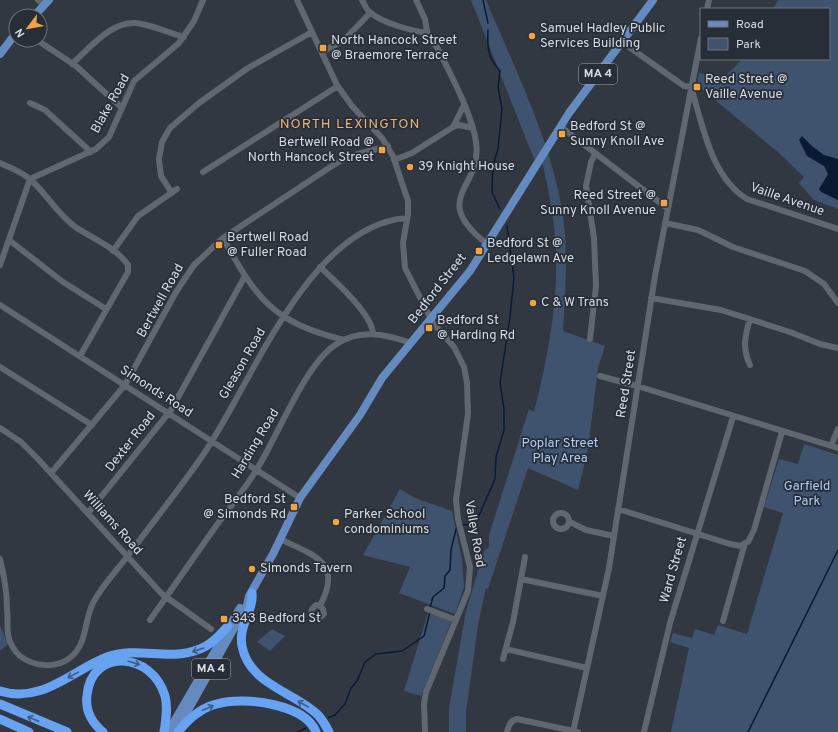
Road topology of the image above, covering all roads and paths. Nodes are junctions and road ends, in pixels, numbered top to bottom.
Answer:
1 (203, 0) edge
2 (298, 0) edge
3 (362, 0) edge
4 (416, 0) edge
5 (653, 0) edge
6 (370, 13) junction
7 (312, 32) junction
8 (428, 33) junction
9 (184, 37) junction
10 (622, 42) junction
11 (700, 43) edge
12 (8, 44) edge
13 (48, 48) edge
14 (322, 52) junction
15 (0, 54) edge
16 (72, 64) junction
17 (338, 86) junction
18 (691, 87) junction
19 (30, 103) dead end
20 (464, 105) junction
21 (122, 108) junction
22 (698, 108) junction
23 (687, 109) junction
24 (453, 127) junction
25 (561, 127) junction
26 (473, 128) junction
27 (388, 146) junction
28 (90, 152) junction
29 (596, 154) junction
30 (394, 160) junction
31 (0, 163) edge
32 (204, 172) dead end
33 (30, 179) junction
34 (667, 208) junction
35 (407, 218) junction
36 (665, 223) junction
37 (838, 229) edge
38 (223, 238) junction
39 (9, 240) junction
40 (487, 244) junction
41 (113, 251) junction
42 (0, 265) edge
43 (320, 267) junction
44 (245, 276) junction
45 (651, 298) junction
46 (838, 303) edge
47 (0, 305) edge
48 (106, 309) junction
49 (284, 316) junction
50 (431, 319) junction
51 (750, 319) junction
52 (373, 334) junction
53 (590, 339) dead end
54 (344, 340) junction
55 (410, 343) junction
56 (838, 348) edge
57 (80, 356) junction
58 (750, 365) dead end
59 (0, 367) edge
60 (600, 376) dead end
61 (125, 385) junction
62 (637, 386) junction
63 (168, 413) junction
64 (733, 417) junction
65 (92, 425) junction
66 (0, 428) edge
67 (838, 429) edge
68 (782, 432) junction
69 (212, 441) junction
70 (831, 446) junction
71 (838, 448) edge
72 (257, 469) junction
73 (51, 473) junction
74 (300, 498) junction
75 (618, 509) junction
76 (88, 513) junction
77 (570, 522) dead end
78 (696, 534) junction
79 (614, 536) junction
80 (280, 539) junction
81 (745, 543) junction
82 (127, 556) junction
83 (525, 556) dead end
84 (0, 559) edge
85 (521, 579) junction
86 (250, 594) junction
87 (603, 596) junction
88 (166, 598) junction
89 (320, 606) dead end
90 (430, 610) dead end
91 (150, 620) dead end
92 (456, 620) junction
93 (723, 621) dead end
94 (228, 626) junction
95 (211, 629) dead end
96 (506, 649) junction
97 (503, 659) dead end
98 (587, 668) junction
99 (0, 691) edge
100 (0, 704) edge
101 (0, 720) edge
102 (28, 732) edge
103 (67, 732) edge
104 (103, 732) edge
105 (164, 732) edge
106 (168, 732) edge
107 (177, 732) edge
108 (316, 732) edge
109 (329, 732) edge
110 (425, 732) edge
111 (508, 732) edge
112 (574, 732) edge
113 (644, 732) edge

1 - 9 street, Blake Road
2 - 7 street, Valley Road
3 - 6 street
4 - 8 street
5 - 10 main road, Bedford Street / MA 4
6 - 8 street
6 - 14 street
7 - 14 street, Valley Road
7 - 41 street
8 - 20 street
9 - 16 street
9 - 21 street, Blake Road
10 - 18 street
10 - 25 main road, Bedford Street / MA 4
11 - 18 street, Reed Street
12 - 15 main road
13 - 16 street
14 - 17 street, Valley Road
16 - 21 street
17 - 27 street, Valley Road
17 - 32 street
18 - 22 street, Vaille Avenue
18 - 23 street, Reed Street
19 - 28 street
20 - 24 street
20 - 26 street
21 - 28 street, Blake Road
22 - 23 street
22 - 37 street, Vaille Avenue
23 - 34 street, Reed Street
24 - 26 street
24 - 30 street
25 - 29 street
25 - 40 main road, Bedford Street / MA 4
26 - 40 street
27 - 30 street, Valley Road
27 - 38 street, Bertwell Road
28 - 33 street, Blake Road
29 - 34 street
29 - 53 street
30 - 35 street, Valley Road
31 - 33 street
33 - 39 street
33 - 41 street
34 - 36 street, Reed Street
35 - 43 street, Gleason Road
35 - 50 street, Valley Road
36 - 45 street, Reed Street
36 - 46 street
38 - 44 street
38 - 61 street, Bertwell Road
39 - 42 street
39 - 48 street
40 - 50 main road, Bedford Street / MA 4
41 - 48 street
43 - 49 street, Gleason Road
43 - 52 street
44 - 49 street
44 - 63 street, Dexter Road
45 - 51 street
45 - 62 street, Reed Street
47 - 57 street, Simonds Road
48 - 57 street
49 - 54 street
49 - 69 street, Gleason Road
50 - 55 main road, Bedford Street / MA 4
50 - 92 street, Valley Road
51 - 56 street
51 - 58 street
52 - 54 street, Harding Road
52 - 55 street, Harding Road
54 - 72 street, Harding Road
55 - 74 main road, Bedford Street / MA 4
57 - 61 street, Simonds Road
59 - 65 street
60 - 62 street
61 - 63 street, Simonds Road
61 - 65 street, Bertwell Road
62 - 64 street
62 - 75 street, Reed Street
63 - 69 street, Simonds Road
63 - 76 street, Dexter Road
64 - 68 street
64 - 78 street, Ward Street
65 - 73 street, Bertwell Road
66 - 73 street, Williams Road
67 - 70 street
68 - 70 street
68 - 81 street
69 - 72 street, Simonds Road
69 - 82 street, Gleason Road
70 - 71 street
72 - 74 street, Simonds Road
72 - 88 street, Harding Road
73 - 76 street, Williams Road
74 - 80 main road, Bedford Street / MA 4
75 - 78 street
75 - 79 street, Reed Street
76 - 82 street, Williams Road
77 - 79 street
78 - 81 street
78 - 113 street, Ward Street
79 - 87 street, Reed Street
80 - 86 main road, Bedford Street / MA 4
80 - 89 street
81 - 93 street
82 - 84 street, Gleason Road
82 - 88 street, Williams Road
83 - 85 street
85 - 87 street
85 - 96 street
86 - 94 main road, Bedford Street / MA 4
86 - 107 main road, Bedford Street / MA 4
109 -> 86 highway
87 - 98 street, Reed Street
88 - 91 street, Harding Road
88 - 95 street, Williams Road
90 - 92 street
92 - 110 street, Valley Road
94 -> 99 highway
94 - 106 main road, Bedford Street / MA 4
96 - 97 street
96 - 98 street
98 - 112 street, Reed Street
103 -> 100 highway
101 - 102 highway
104 -> 105 highway
107 -> 108 highway
111 - 112 street

